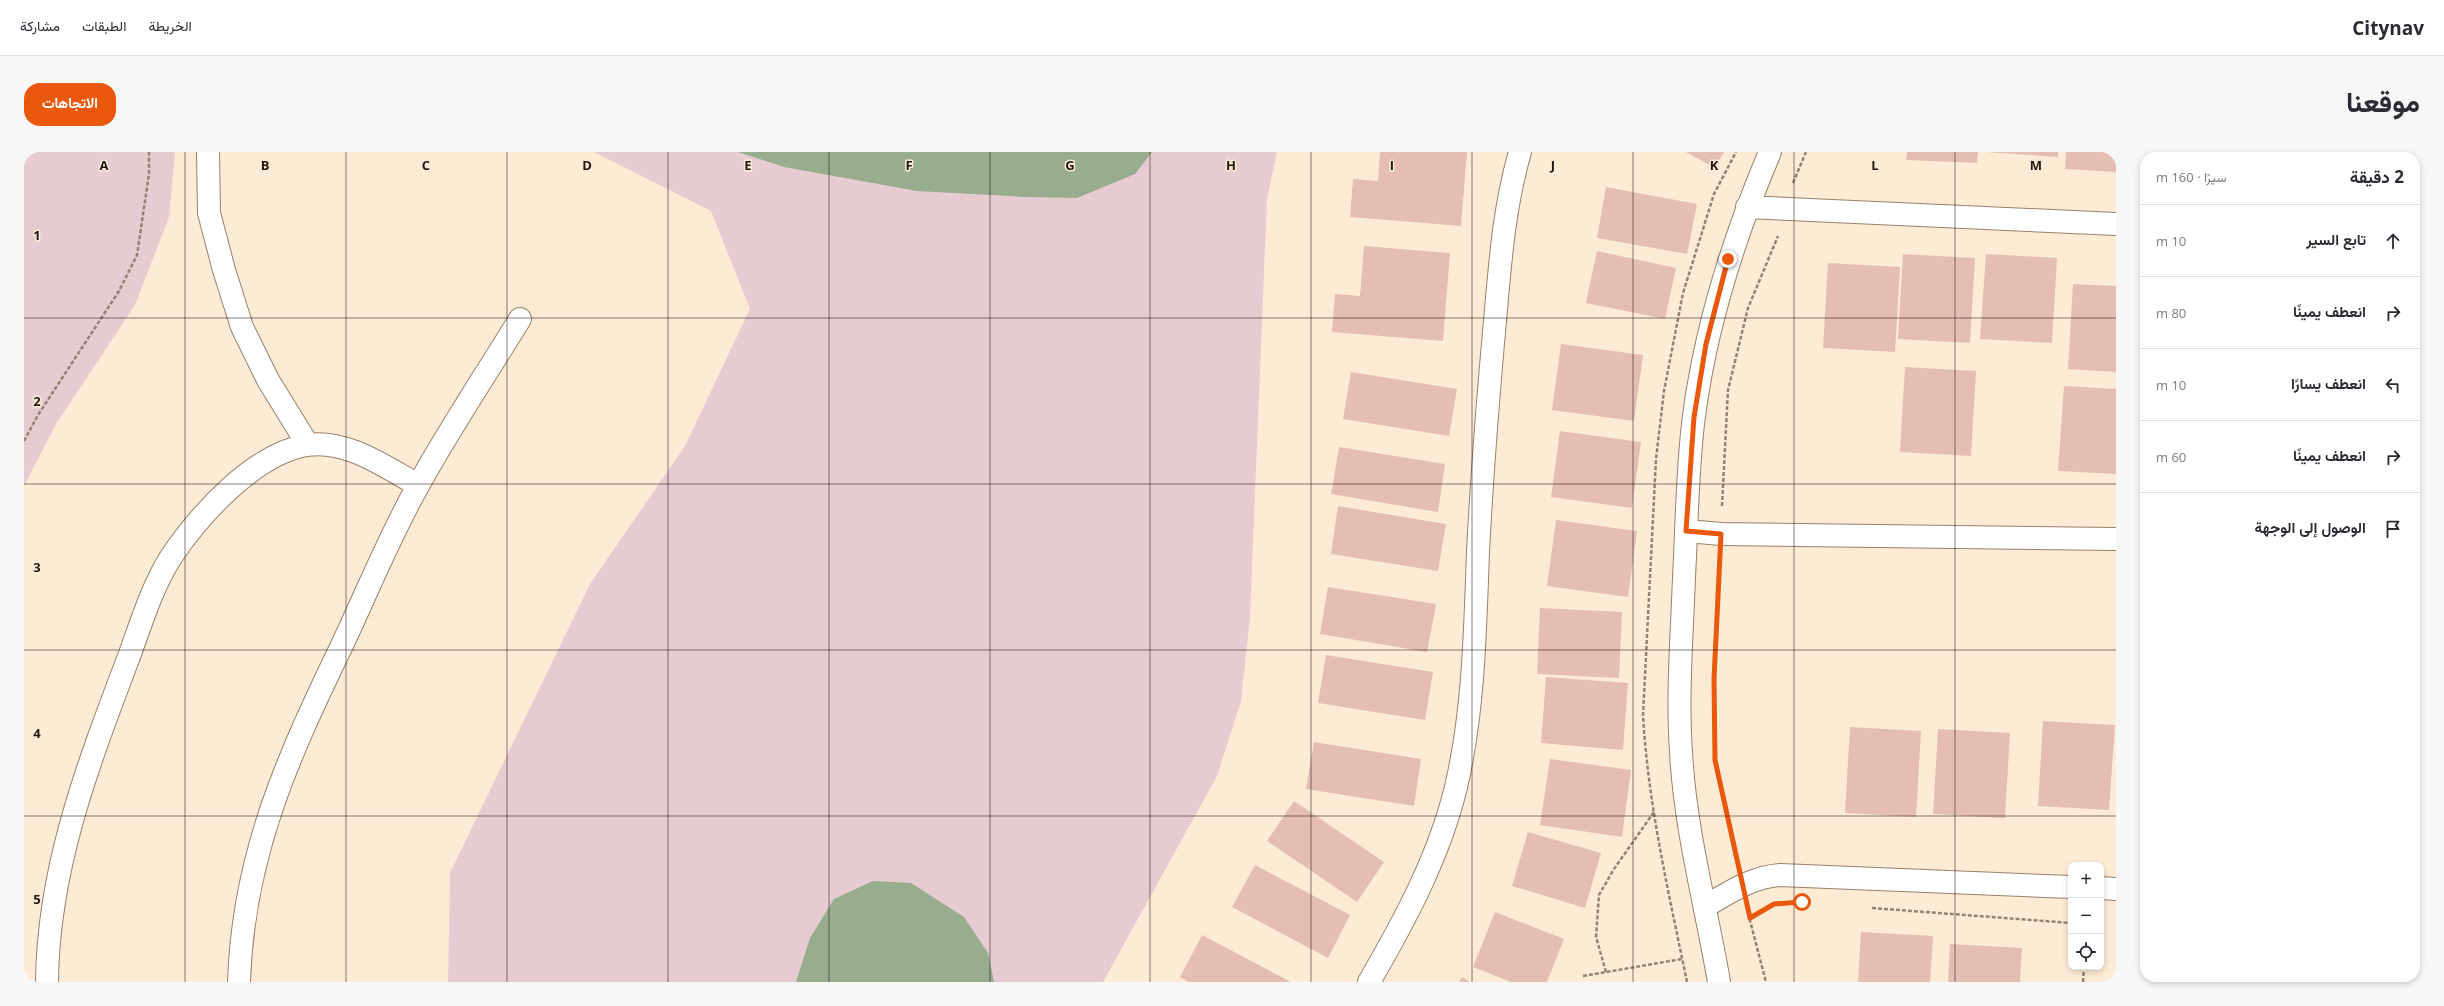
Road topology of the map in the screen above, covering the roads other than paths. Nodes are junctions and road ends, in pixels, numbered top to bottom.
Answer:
1 (208, 152) edge
2 (1520, 152) edge
3 (1770, 152) edge
4 (1747, 207) junction
5 (2116, 224) edge
6 (520, 319) dead end
7 (308, 445) junction
8 (418, 485) junction
9 (1686, 531) junction
10 (2116, 539) edge
11 (2068, 887) edge
12 (2104, 888) edge
13 (2116, 888) edge
14 (1706, 906) junction
15 (47, 982) edge
16 (239, 982) edge
17 (1369, 982) edge
18 (1719, 982) edge

1 - 7 street
2 - 17 street
3 - 4 street
4 - 5 street
4 - 9 street
6 - 8 street
7 - 8 street
7 - 15 street
8 - 16 street
9 - 10 street
9 - 14 street
11 - 14 street
12 - 13 street
14 - 18 street

